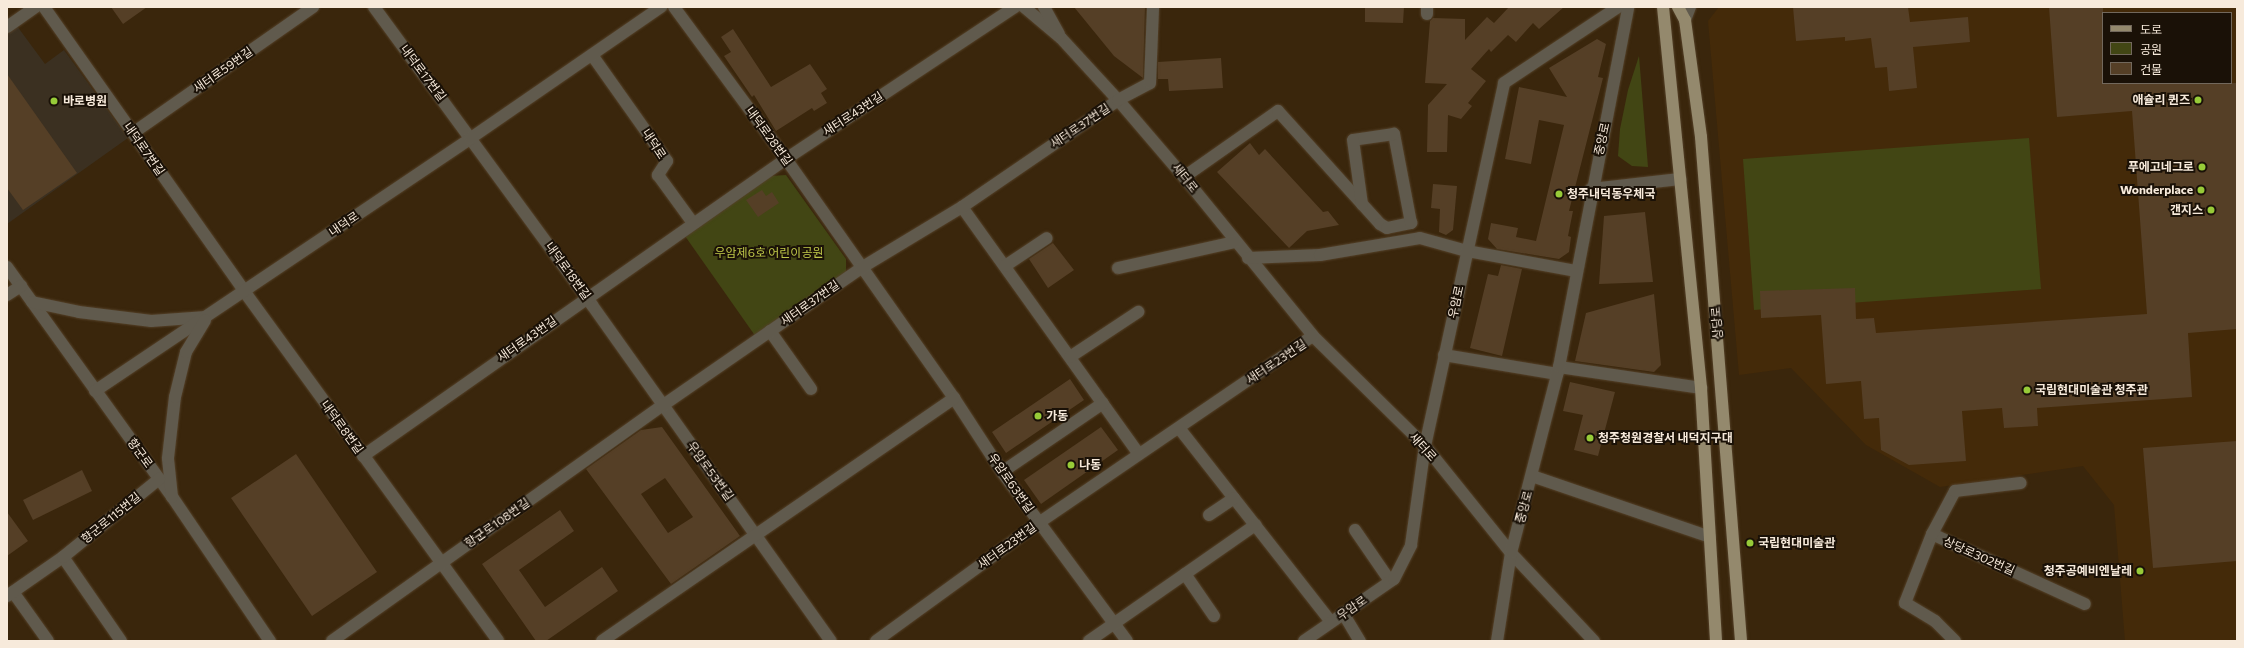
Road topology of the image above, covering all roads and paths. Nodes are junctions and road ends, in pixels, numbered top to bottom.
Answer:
1 (36, 7) edge
2 (44, 7) edge
3 (313, 7) edge
4 (374, 7) edge
5 (661, 7) edge
6 (674, 7) edge
7 (1015, 7) edge
8 (1024, 7) edge
9 (1044, 7) edge
10 (1153, 7) edge
11 (1618, 7) edge
12 (1628, 7) edge
13 (1663, 7) edge
14 (1678, 7) edge
15 (1690, 7) edge
16 (1685, 20) junction
17 (7, 27) edge
18 (1061, 38) junction
19 (592, 55) junction
20 (1118, 100) junction
21 (132, 134) junction
22 (472, 138) junction
23 (786, 159) junction
24 (1184, 177) junction
25 (1680, 179) junction
26 (1591, 189) junction
27 (1362, 204) junction
28 (962, 207) junction
29 (693, 223) junction
30 (1047, 238) dead end
31 (1235, 242) junction
32 (1467, 251) junction
33 (1248, 258) junction
34 (7, 266) edge
35 (1005, 266) junction
36 (861, 268) junction
37 (1118, 268) dead end
38 (1576, 271) junction
39 (21, 286) junction
40 (244, 291) junction
41 (7, 295) edge
42 (587, 297) junction
43 (32, 302) junction
44 (1138, 312) dead end
45 (207, 317) junction
46 (770, 331) junction
47 (1313, 336) junction
48 (1444, 355) junction
49 (1070, 357) junction
50 (1558, 370) junction
51 (1701, 388) junction
52 (811, 389) dead end
53 (95, 390) junction
54 (954, 398) junction
55 (1103, 403) junction
56 (662, 406) junction
57 (1179, 428) junction
58 (1425, 446) junction
59 (1139, 454) junction
60 (363, 456) junction
61 (1002, 472) junction
62 (1532, 476) junction
63 (158, 479) junction
64 (2021, 483) dead end
65 (172, 498) junction
66 (1234, 498) junction
67 (1209, 515) dead end
68 (1040, 522) junction
69 (1255, 525) junction
70 (1355, 530) dead end
71 (1932, 534) junction
72 (758, 536) junction
73 (1710, 537) junction
74 (1511, 553) junction
75 (63, 557) junction
76 (442, 562) junction
77 (1185, 574) junction
78 (1390, 581) junction
79 (10, 594) edge
80 (2085, 604) dead end
81 (1343, 613) junction
82 (1214, 616) dead end
83 (1331, 622) junction
84 (1114, 623) junction
85 (48, 641) edge
86 (121, 641) edge
87 (270, 641) edge
88 (332, 641) edge
89 (498, 641) edge
90 (602, 641) edge
91 (831, 641) edge
92 (876, 641) edge
93 (1089, 641) edge
94 (1127, 641) edge
95 (1304, 641) edge
96 (1360, 641) edge
97 (1497, 641) edge
98 (1594, 641) edge
99 (1716, 641) edge
100 (1741, 641) edge
101 (1955, 641) edge

1 - 17 street
2 - 21 street, 내덕로7번길
3 - 21 street, 새터로59번길
4 - 22 street, 내덕로17번길
5 - 19 street, 내덕로
6 - 23 street, 내덕로28번길
7 - 23 street, 새터로43번길
8 - 18 street
9 - 18 street
10 - 20 street
11 - 32 street, 우암로
12 - 26 street, 중앙로
13 - 25 main road, 상당로
14 - 16 main road, 상당로
15 - 16 street
16 - 100 main road, 상당로
18 - 20 street, 새터로
19 - 22 street, 내덕로
19 - 29 street, 내덕로
20 - 24 street, 새터로
20 - 28 street, 새터로37번길
21 - 40 street, 내덕로7번길
22 - 40 street, 내덕로
22 - 42 street, 내덕로18번길
23 - 29 street, 새터로43번길
23 - 36 street, 내덕로28번길
24 - 27 street
24 - 31 street, 새터로
25 - 26 street
25 - 51 main road, 상당로
26 - 38 street, 중앙로
27 - 27 street
28 - 35 street
28 - 36 street, 새터로37번길
29 - 42 street, 새터로43번길
30 - 35 street
31 - 33 street, 새터로
31 - 37 street
32 - 33 street
32 - 38 street
32 - 48 street, 우암로
33 - 47 street, 새터로
34 - 39 street, 향군로
35 - 49 street
36 - 46 street, 새터로37번길
36 - 54 street, 우암로63번길
38 - 50 street, 중앙로
39 - 41 street
39 - 43 street, 향군로
40 - 45 street, 내덕로
40 - 60 street, 내덕로8번길
42 - 56 street, 내덕로18번길
42 - 60 street, 새터로43번길
43 - 45 street
43 - 53 street, 향군로
44 - 49 street
45 - 53 street, 내덕로
45 - 65 street
46 - 52 street
46 - 56 street, 새터로37번길
47 - 57 street, 새터로23번길
47 - 58 street, 새터로
48 - 50 street
48 - 58 street, 우암로
49 - 55 street
50 - 51 street
50 - 62 street, 중앙로
51 - 73 main road, 상당로
53 - 63 street, 향군로
54 - 61 street, 우암로63번길
54 - 72 street
55 - 59 street
55 - 61 street
56 - 72 street, 우암로53번길
56 - 76 street, 향군로108번길
57 - 59 street, 새터로23번길
57 - 66 street
58 - 74 street, 새터로
58 - 78 street, 우암로
59 - 68 street, 새터로23번길
60 - 76 street, 내덕로8번길
61 - 68 street, 우암로63번길
62 - 73 street
62 - 74 street, 중앙로
63 - 65 street, 향군로
63 - 75 street, 향군로115번길
64 - 71 street
65 - 87 street, 향군로
66 - 67 street
66 - 69 street
68 - 84 street, 우암로63번길
68 - 92 street, 새터로23번길
69 - 77 street
69 - 83 street, 우암로
70 - 78 street
71 - 80 street, 상당로302번길
71 - 101 street, 상당로302번길
72 - 90 street
72 - 91 street, 우암로53번길
73 - 99 main road, 상당로
74 - 97 street, 중앙로
74 - 98 street, 새터로
75 - 79 street, 향군로115번길
75 - 86 street
76 - 88 street, 향군로108번길
76 - 89 street, 내덕로8번길
77 - 82 street
77 - 84 street
78 - 81 street, 우암로
79 - 85 street, 향군로115번길
81 - 83 street, 우암로
81 - 96 street
83 - 95 street, 우암로
84 - 93 street
84 - 94 street, 우암로63번길

